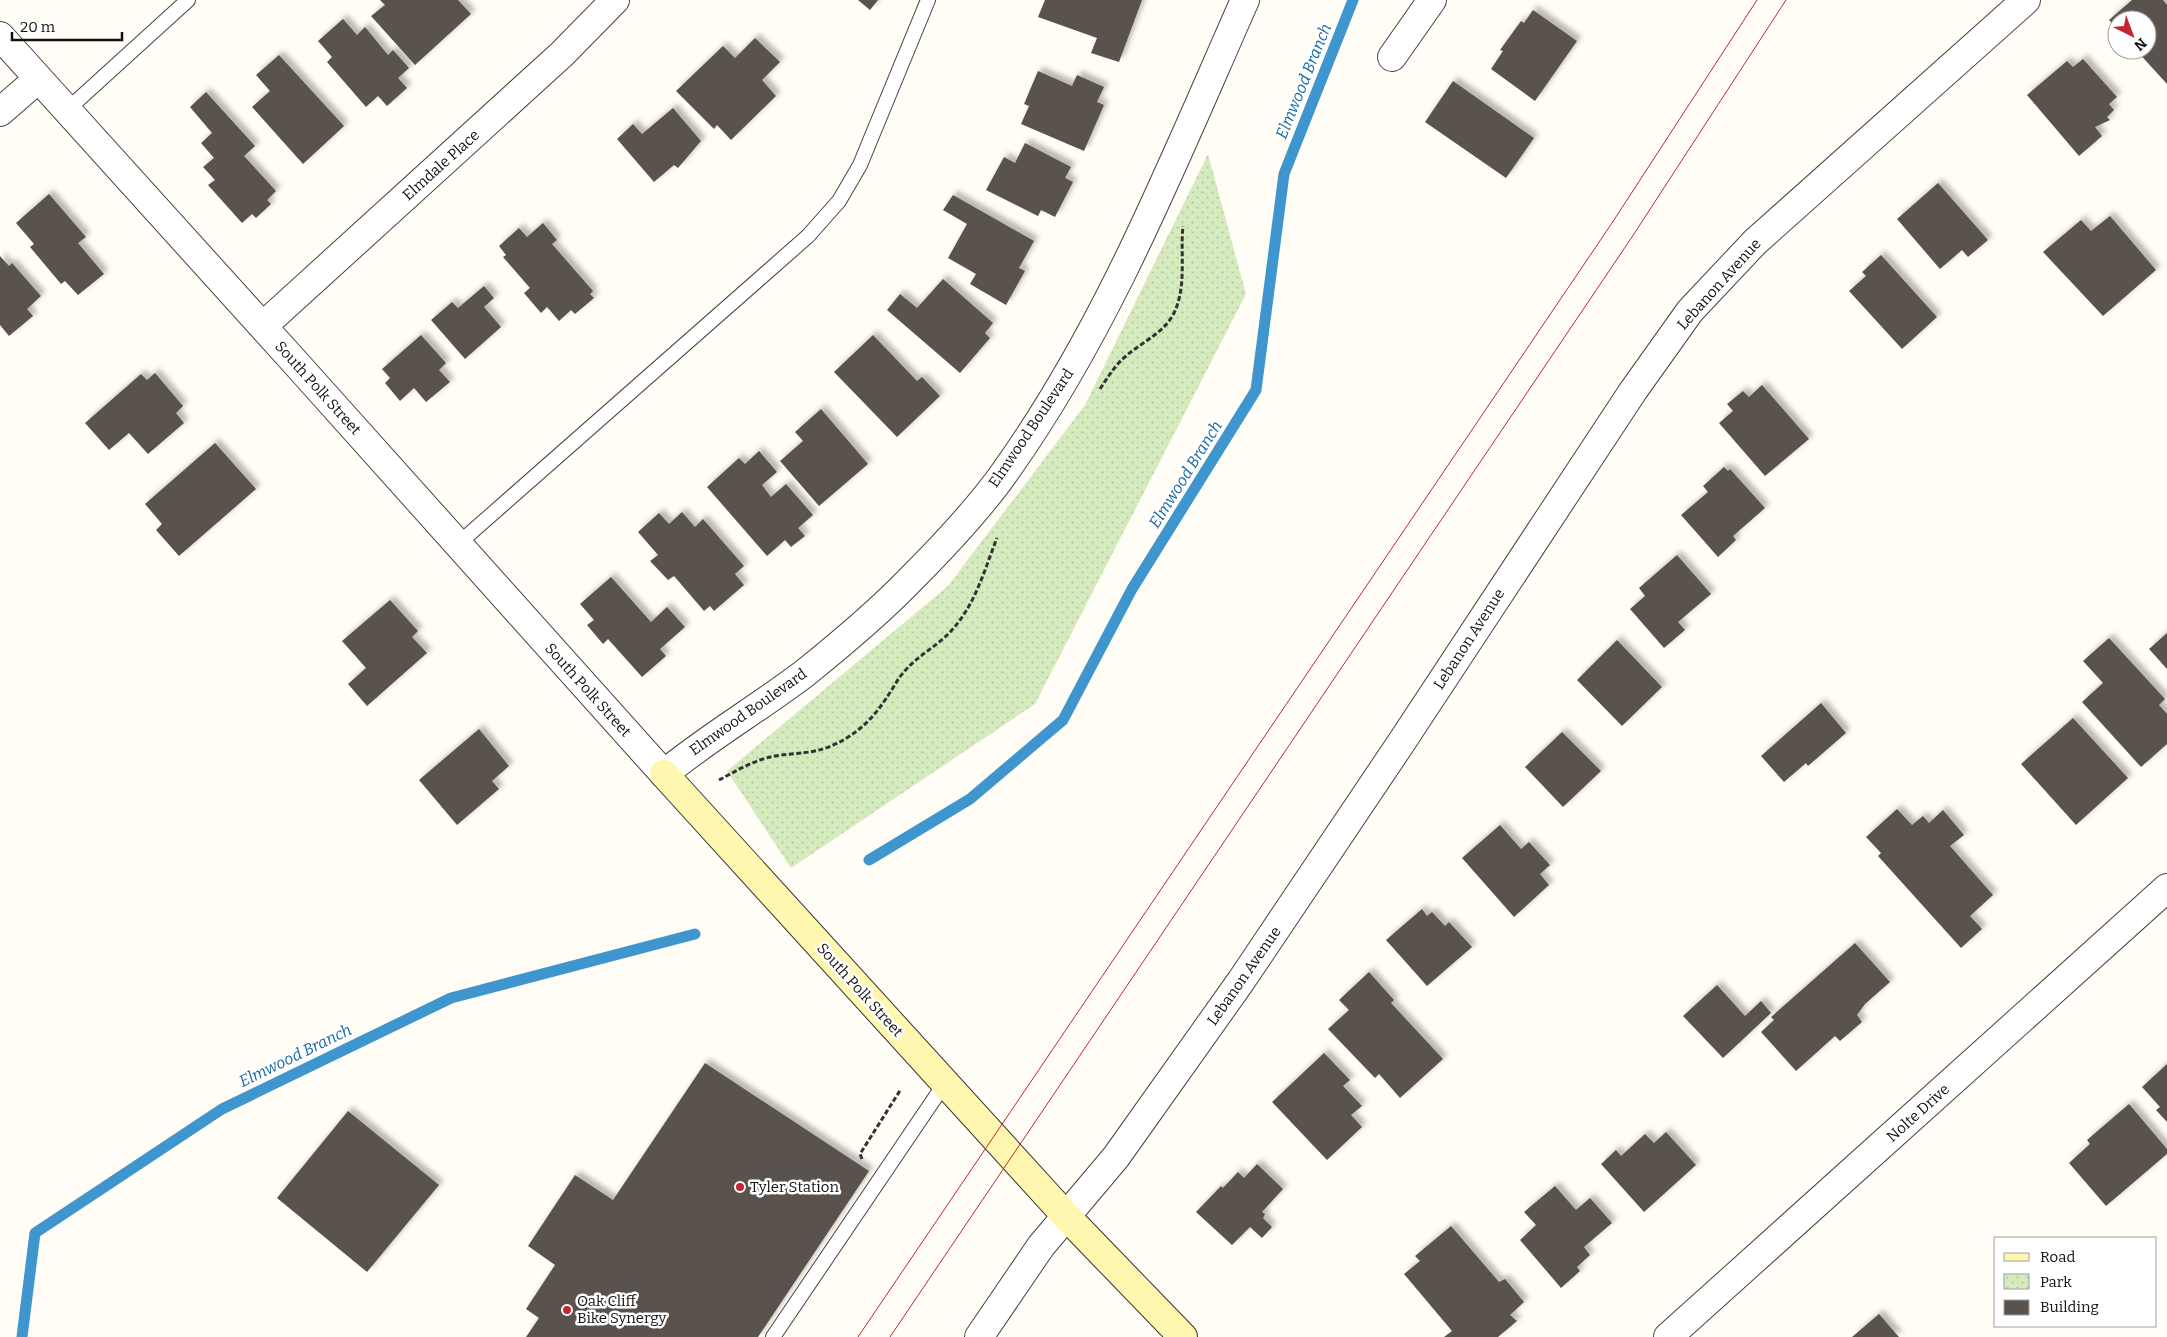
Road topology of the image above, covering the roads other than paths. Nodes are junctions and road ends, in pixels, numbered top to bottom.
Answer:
1 (188, 0) edge
2 (615, 0) edge
3 (928, 0) edge
4 (1245, 0) edge
5 (1432, 0) edge
6 (2026, 0) edge
7 (0, 36) edge
8 (1392, 57) dead end
9 (38, 79) junction
10 (67, 110) junction
11 (0, 112) edge
12 (263, 326) junction
13 (458, 544) junction
14 (664, 774) junction
15 (2167, 888) edge
16 (945, 1083) junction
17 (1066, 1217) junction
18 (773, 1337) edge
19 (979, 1337) edge
20 (1184, 1337) edge
21 (1668, 1337) edge

1 - 10 lane
2 - 12 street, Elmdale Place
3 - 13 lane
4 - 14 street, Elmwood Boulevard
5 - 8 street
6 - 17 street, Lebanon Avenue
7 - 9 street, South Polk Street
9 - 10 street, South Polk Street
9 - 11 street
10 - 12 street, South Polk Street
12 - 13 street, South Polk Street
13 - 14 street, South Polk Street
14 - 16 street, South Polk Street
15 - 21 street, Nolte Drive
16 - 17 street, South Polk Street
16 - 18 lane
17 - 19 street, Lebanon Avenue
17 - 20 street, South Polk Street

